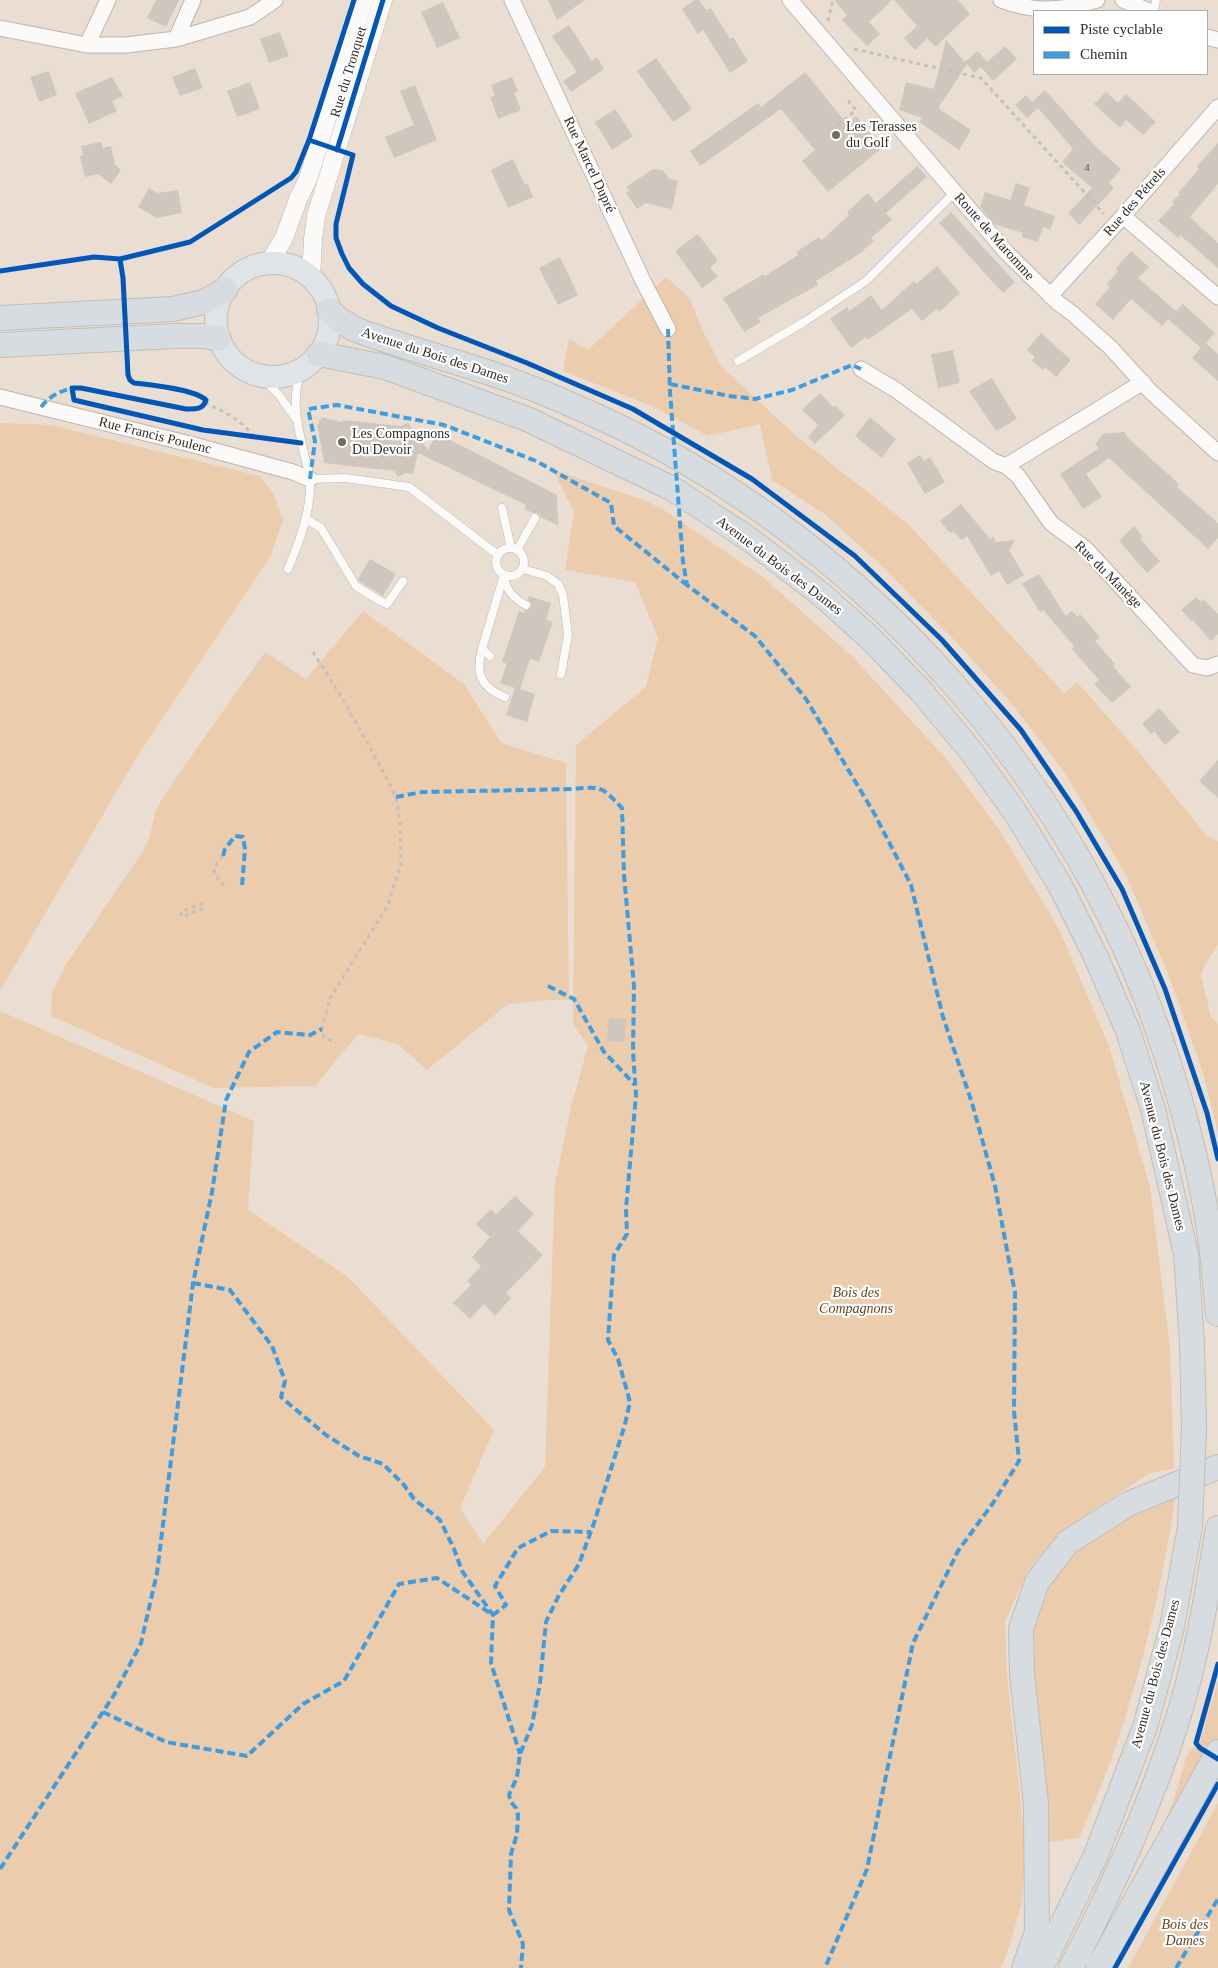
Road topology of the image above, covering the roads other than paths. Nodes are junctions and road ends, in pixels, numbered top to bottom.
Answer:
1 (108, 0) edge
2 (193, 0) edge
3 (275, 0) edge
4 (364, 0) edge
5 (383, 0) edge
6 (512, 0) edge
7 (790, 0) edge
8 (1000, 0) edge
9 (1097, 0) edge
10 (1123, 0) edge
11 (1147, 10) edge
12 (0, 28) edge
13 (176, 40) junction
14 (87, 45) junction
15 (1218, 107) edge
16 (954, 193) junction
17 (1119, 221) junction
18 (269, 263) junction
19 (312, 279) junction
20 (225, 290) junction
21 (1050, 296) junction
22 (1218, 297) edge
23 (329, 310) junction
24 (0, 318) edge
25 (668, 330) dead end
26 (219, 340) junction
27 (0, 345) edge
28 (319, 354) junction
29 (738, 361) dead end
30 (861, 369) dead end
31 (301, 370) junction
32 (261, 376) junction
33 (1143, 382) junction
34 (0, 397) edge
35 (296, 419) junction
36 (1218, 453) edge
37 (1006, 466) junction
38 (310, 478) junction
39 (502, 508) dead end
40 (534, 518) dead end
41 (306, 519) junction
42 (514, 549) junction
43 (498, 556) junction
44 (288, 568) dead end
45 (523, 569) junction
46 (504, 575) junction
47 (403, 581) dead end
48 (526, 605) dead end
49 (482, 649) junction
50 (490, 656) dead end
51 (1218, 664) edge
52 (561, 674) dead end
53 (505, 697) dead end
54 (1218, 1314) edge
55 (1218, 1467) edge
56 (1218, 1528) edge
57 (1216, 1755) edge
58 (1024, 1968) edge
59 (1041, 1968) edge
60 (1071, 1968) edge
61 (1098, 1968) edge

1 - 14 street
2 - 13 street
3 - 13 street
4 - 18 street, Rue du Tronquet
5 - 19 street, Rue du Tronquet
6 - 25 street, Rue Marcel Dupré
7 - 16 street, Route de Maromme
8 - 9 street
10 - 11 street
12 - 14 street
13 - 14 street
15 - 17 street, Rue des Pétrels
16 - 21 street, Route de Maromme
16 - 29 lane
17 - 21 street, Rue des Pétrels
17 - 22 street
18 - 19 main road
18 - 20 main road
19 - 23 main road
20 - 24 highway
20 - 26 main road
21 - 33 street, Route de Maromme
23 - 28 main road
23 - 54 highway, Avenue du Bois des Dames
26 - 27 highway
26 - 32 main road
28 - 31 main road
28 - 59 highway, Avenue du Bois des Dames, bridge
30 - 37 street, Rue du Manège
31 - 32 main road
31 - 35 lane
32 - 35 lane
33 - 36 street, Route de Maromme
33 - 37 street
34 - 38 street, Rue Francis Poulenc
35 - 38 lane
37 - 51 street, Rue du Manège
38 - 41 lane
38 - 43 lane
39 - 42 lane
40 - 42 lane
41 - 44 lane
41 - 47 lane
42 - 43 lane
42 - 45 lane
43 - 46 lane
45 - 46 lane
45 - 52 lane
46 - 48 lane
46 - 49 lane
49 - 50 lane
49 - 53 lane
55 - 58 highway
56 - 60 highway
57 - 61 highway

